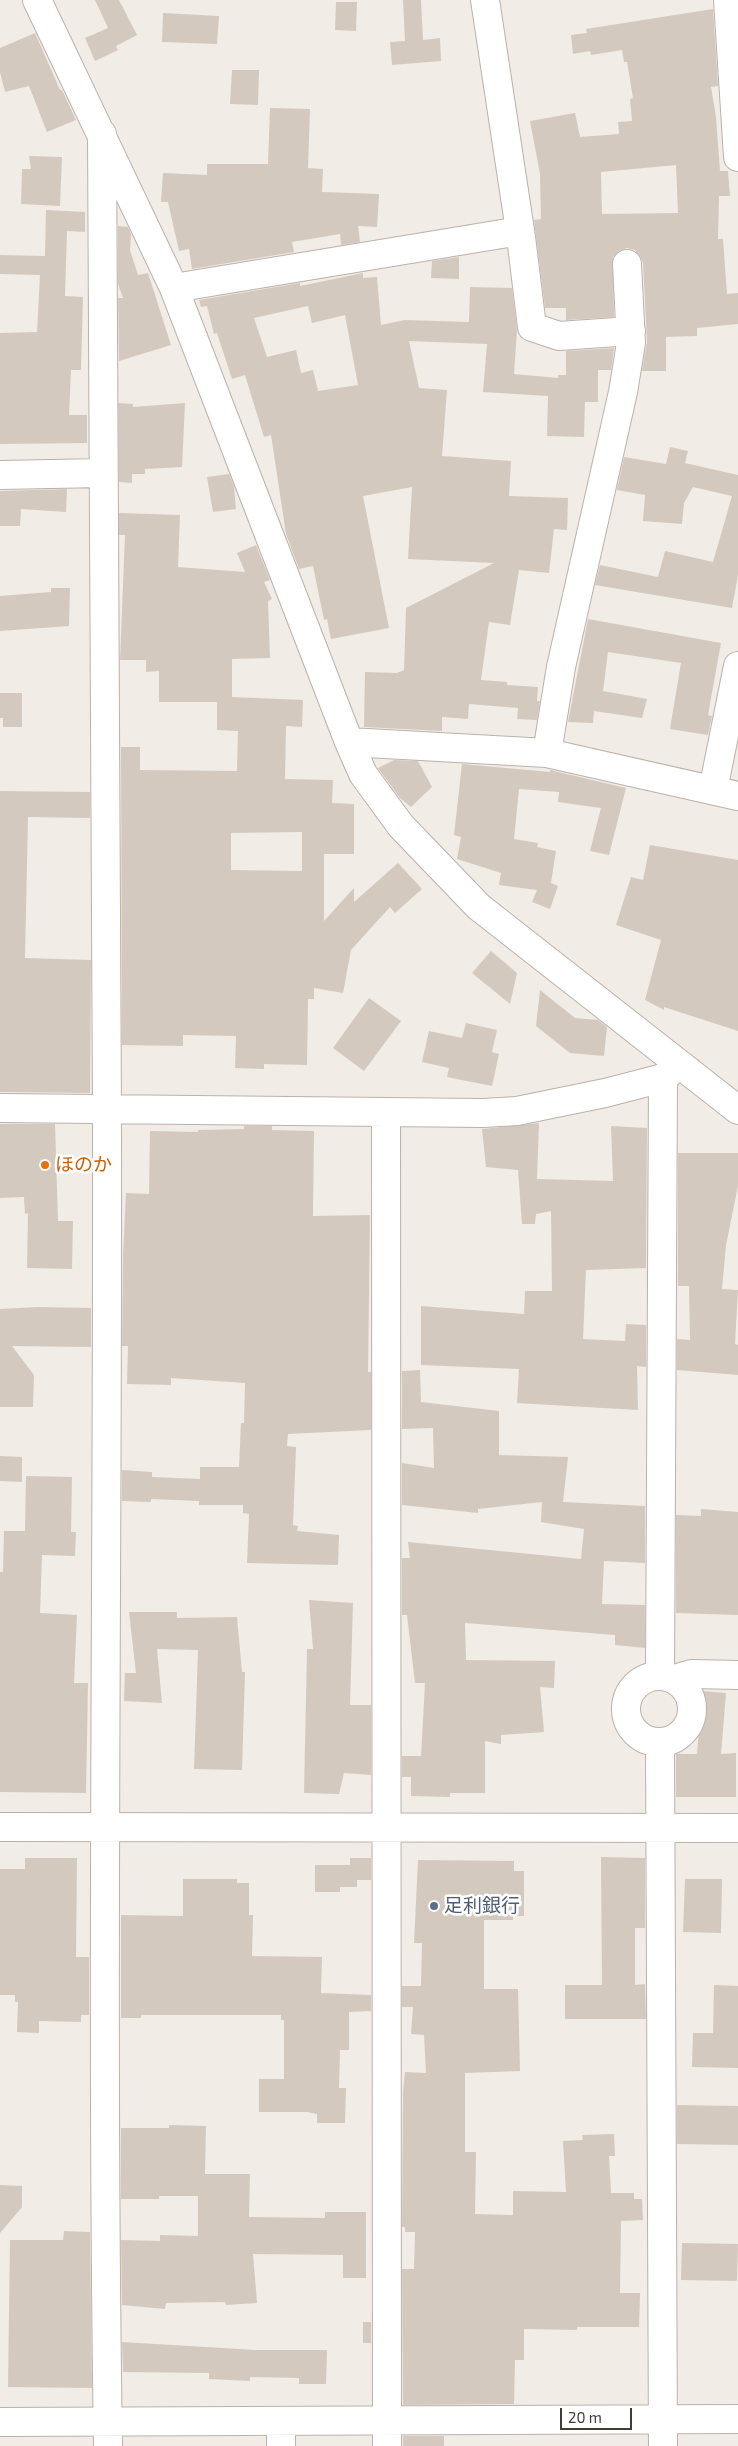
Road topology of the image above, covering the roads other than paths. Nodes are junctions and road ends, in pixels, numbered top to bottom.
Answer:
1 (37, 0) edge
2 (485, 0) edge
3 (728, 0) edge
4 (102, 134) junction
5 (738, 156) edge
6 (520, 230) junction
7 (627, 264) dead end
8 (174, 288) junction
9 (631, 331) junction
10 (102, 473) junction
11 (0, 474) edge
12 (738, 666) edge
13 (349, 742) junction
14 (547, 753) junction
15 (725, 793) edge
16 (671, 1072) junction
17 (0, 1108) edge
18 (107, 1109) junction
19 (738, 1110) edge
20 (386, 1112) junction
21 (738, 1675) edge
22 (667, 1678) junction
23 (660, 1742) junction
24 (0, 1827) edge
25 (105, 1827) junction
26 (385, 1828) junction
27 (660, 1828) junction
28 (738, 1828) edge
29 (663, 2419) junction
30 (738, 2419) edge
31 (0, 2422) edge
32 (387, 2433) edge
33 (108, 2434) edge
34 (281, 2434) edge
35 (663, 2446) edge

1 - 4 street
2 - 6 street
3 - 5 street
4 - 8 street
4 - 10 street
6 - 8 street
6 - 9 street
7 - 9 street
8 - 13 street
9 - 14 street
10 - 11 street
10 - 18 street
12 - 15 street
13 - 14 street
13 - 16 street
14 - 15 street
16 - 19 street
16 - 20 street
16 - 22 street
17 - 18 street
18 - 20 street
18 - 25 street
20 - 26 street
21 - 22 street
22 - 23 street
22 - 23 street
23 - 27 street
24 - 25 street
25 - 26 street
25 - 33 street
26 - 27 street
26 - 32 street
27 - 28 street
27 - 29 street
29 - 30 street
29 - 32 street
29 - 35 street
31 - 33 street
32 - 34 street
33 - 34 street

